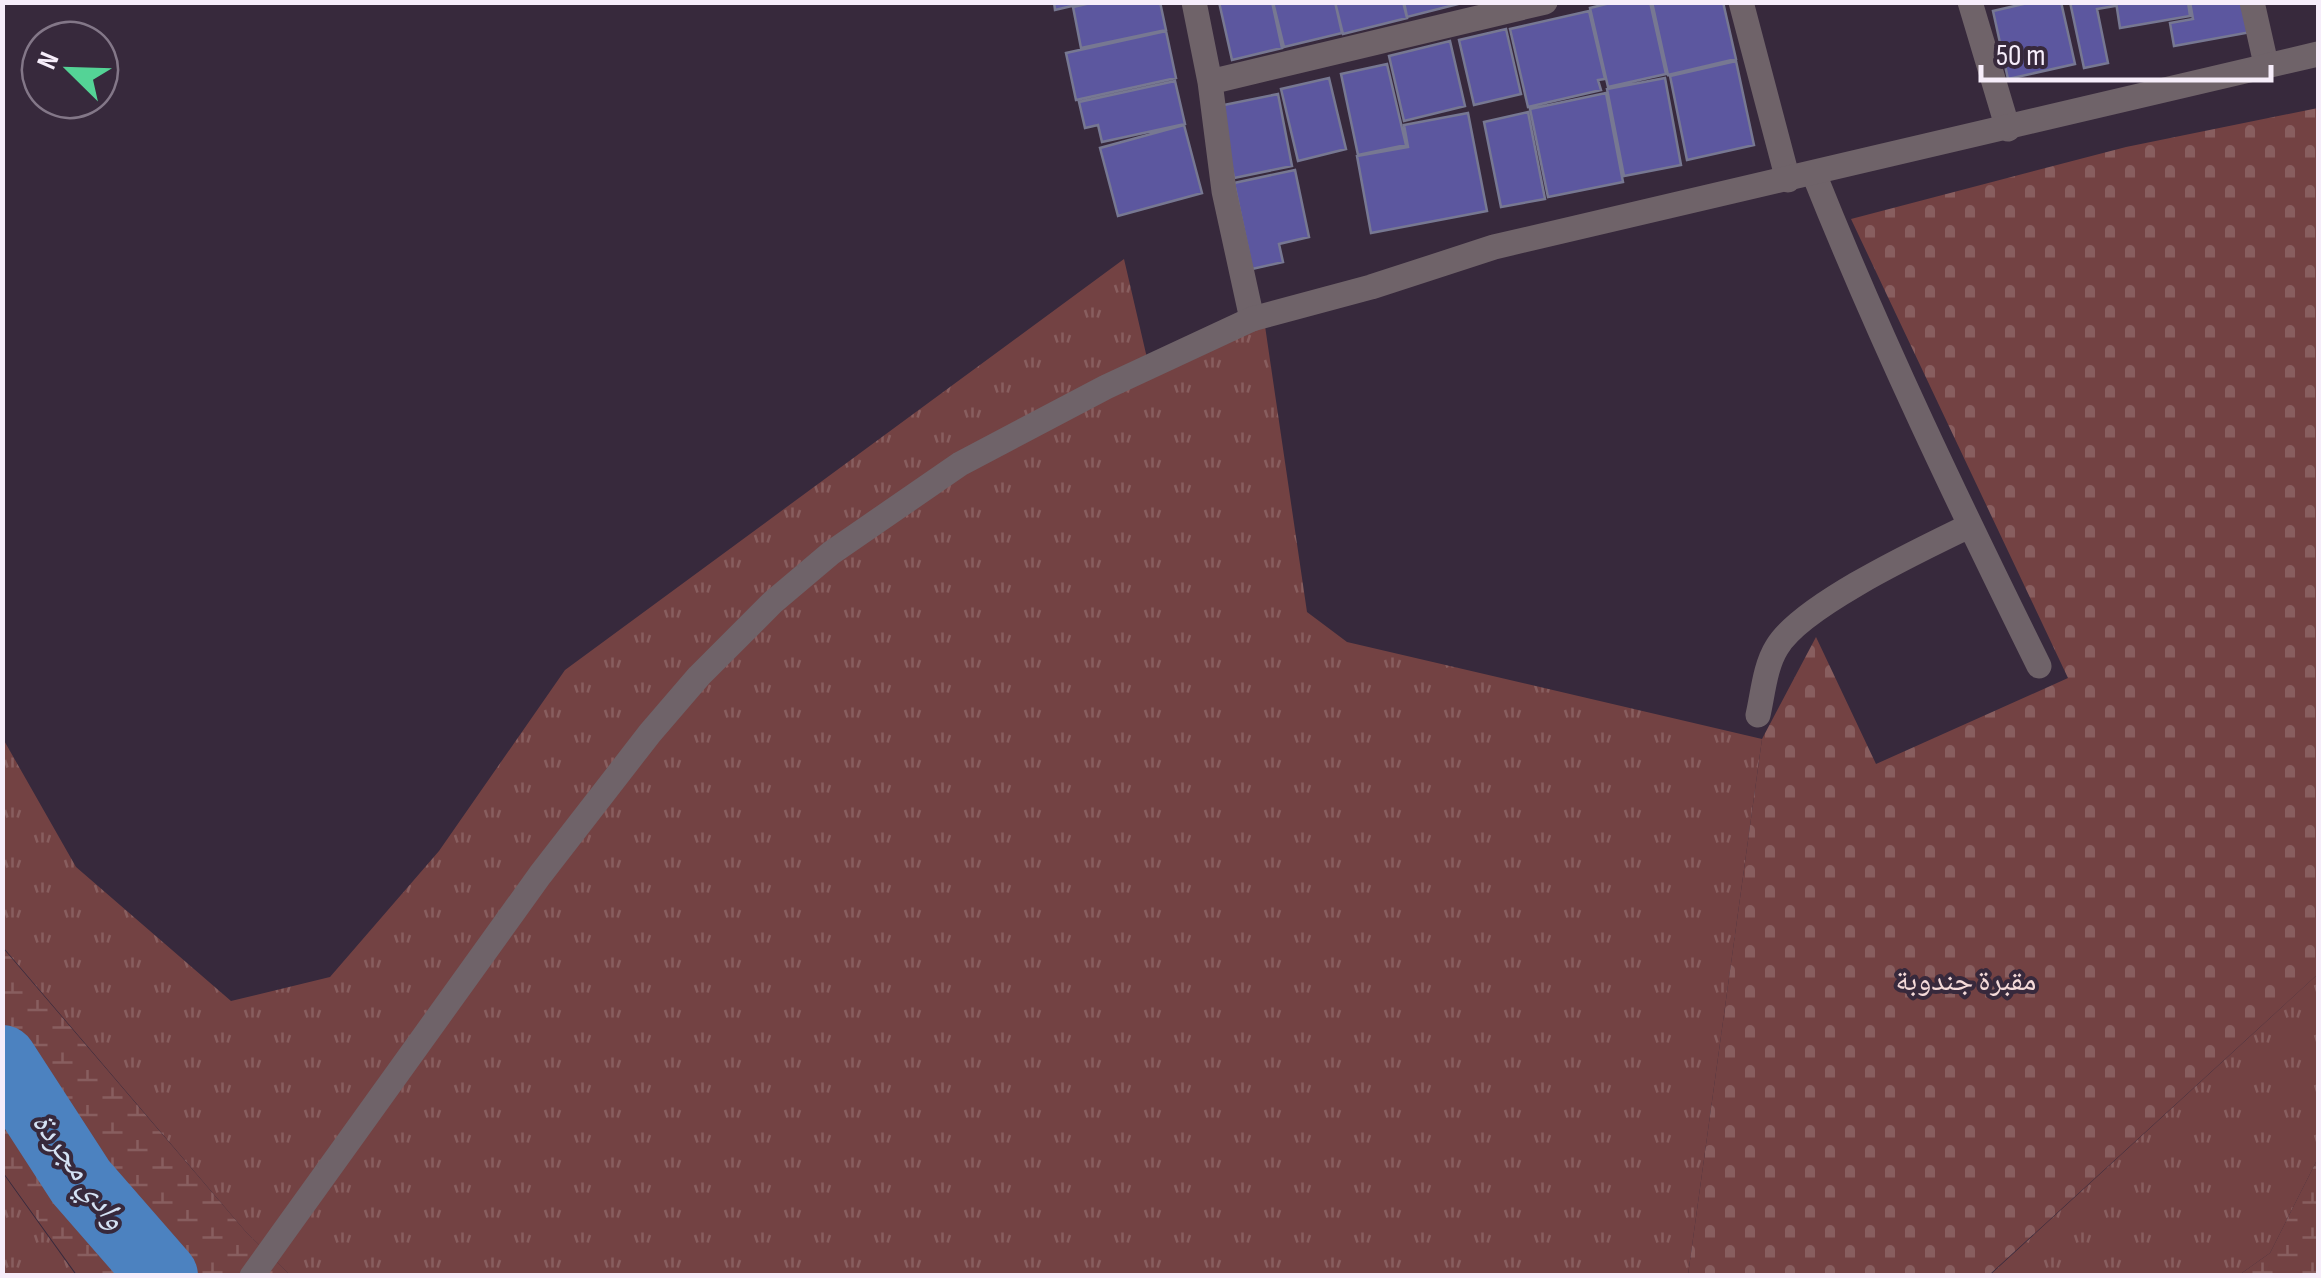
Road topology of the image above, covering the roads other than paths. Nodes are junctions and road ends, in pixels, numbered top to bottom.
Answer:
1 (1194, 2) edge
2 (1546, 2) edge
3 (1741, 2) edge
4 (1970, 2) edge
5 (2252, 2) edge
6 (1464, 12) edge
7 (2318, 54) edge
8 (2266, 64) junction
9 (1210, 82) junction
10 (2008, 129) junction
11 (1814, 174) junction
12 (1788, 180) junction
13 (1252, 319) junction
14 (1968, 526) junction
15 (2039, 666) dead end
16 (1758, 715) dead end
17 (252, 1276) edge

1 - 9 street
2 - 6 street
3 - 12 street
4 - 10 street
5 - 8 street
6 - 9 street
7 - 8 street
8 - 10 street
9 - 13 street
10 - 11 street
11 - 12 street
11 - 14 street
12 - 13 street
13 - 17 street
14 - 15 street
14 - 16 street

